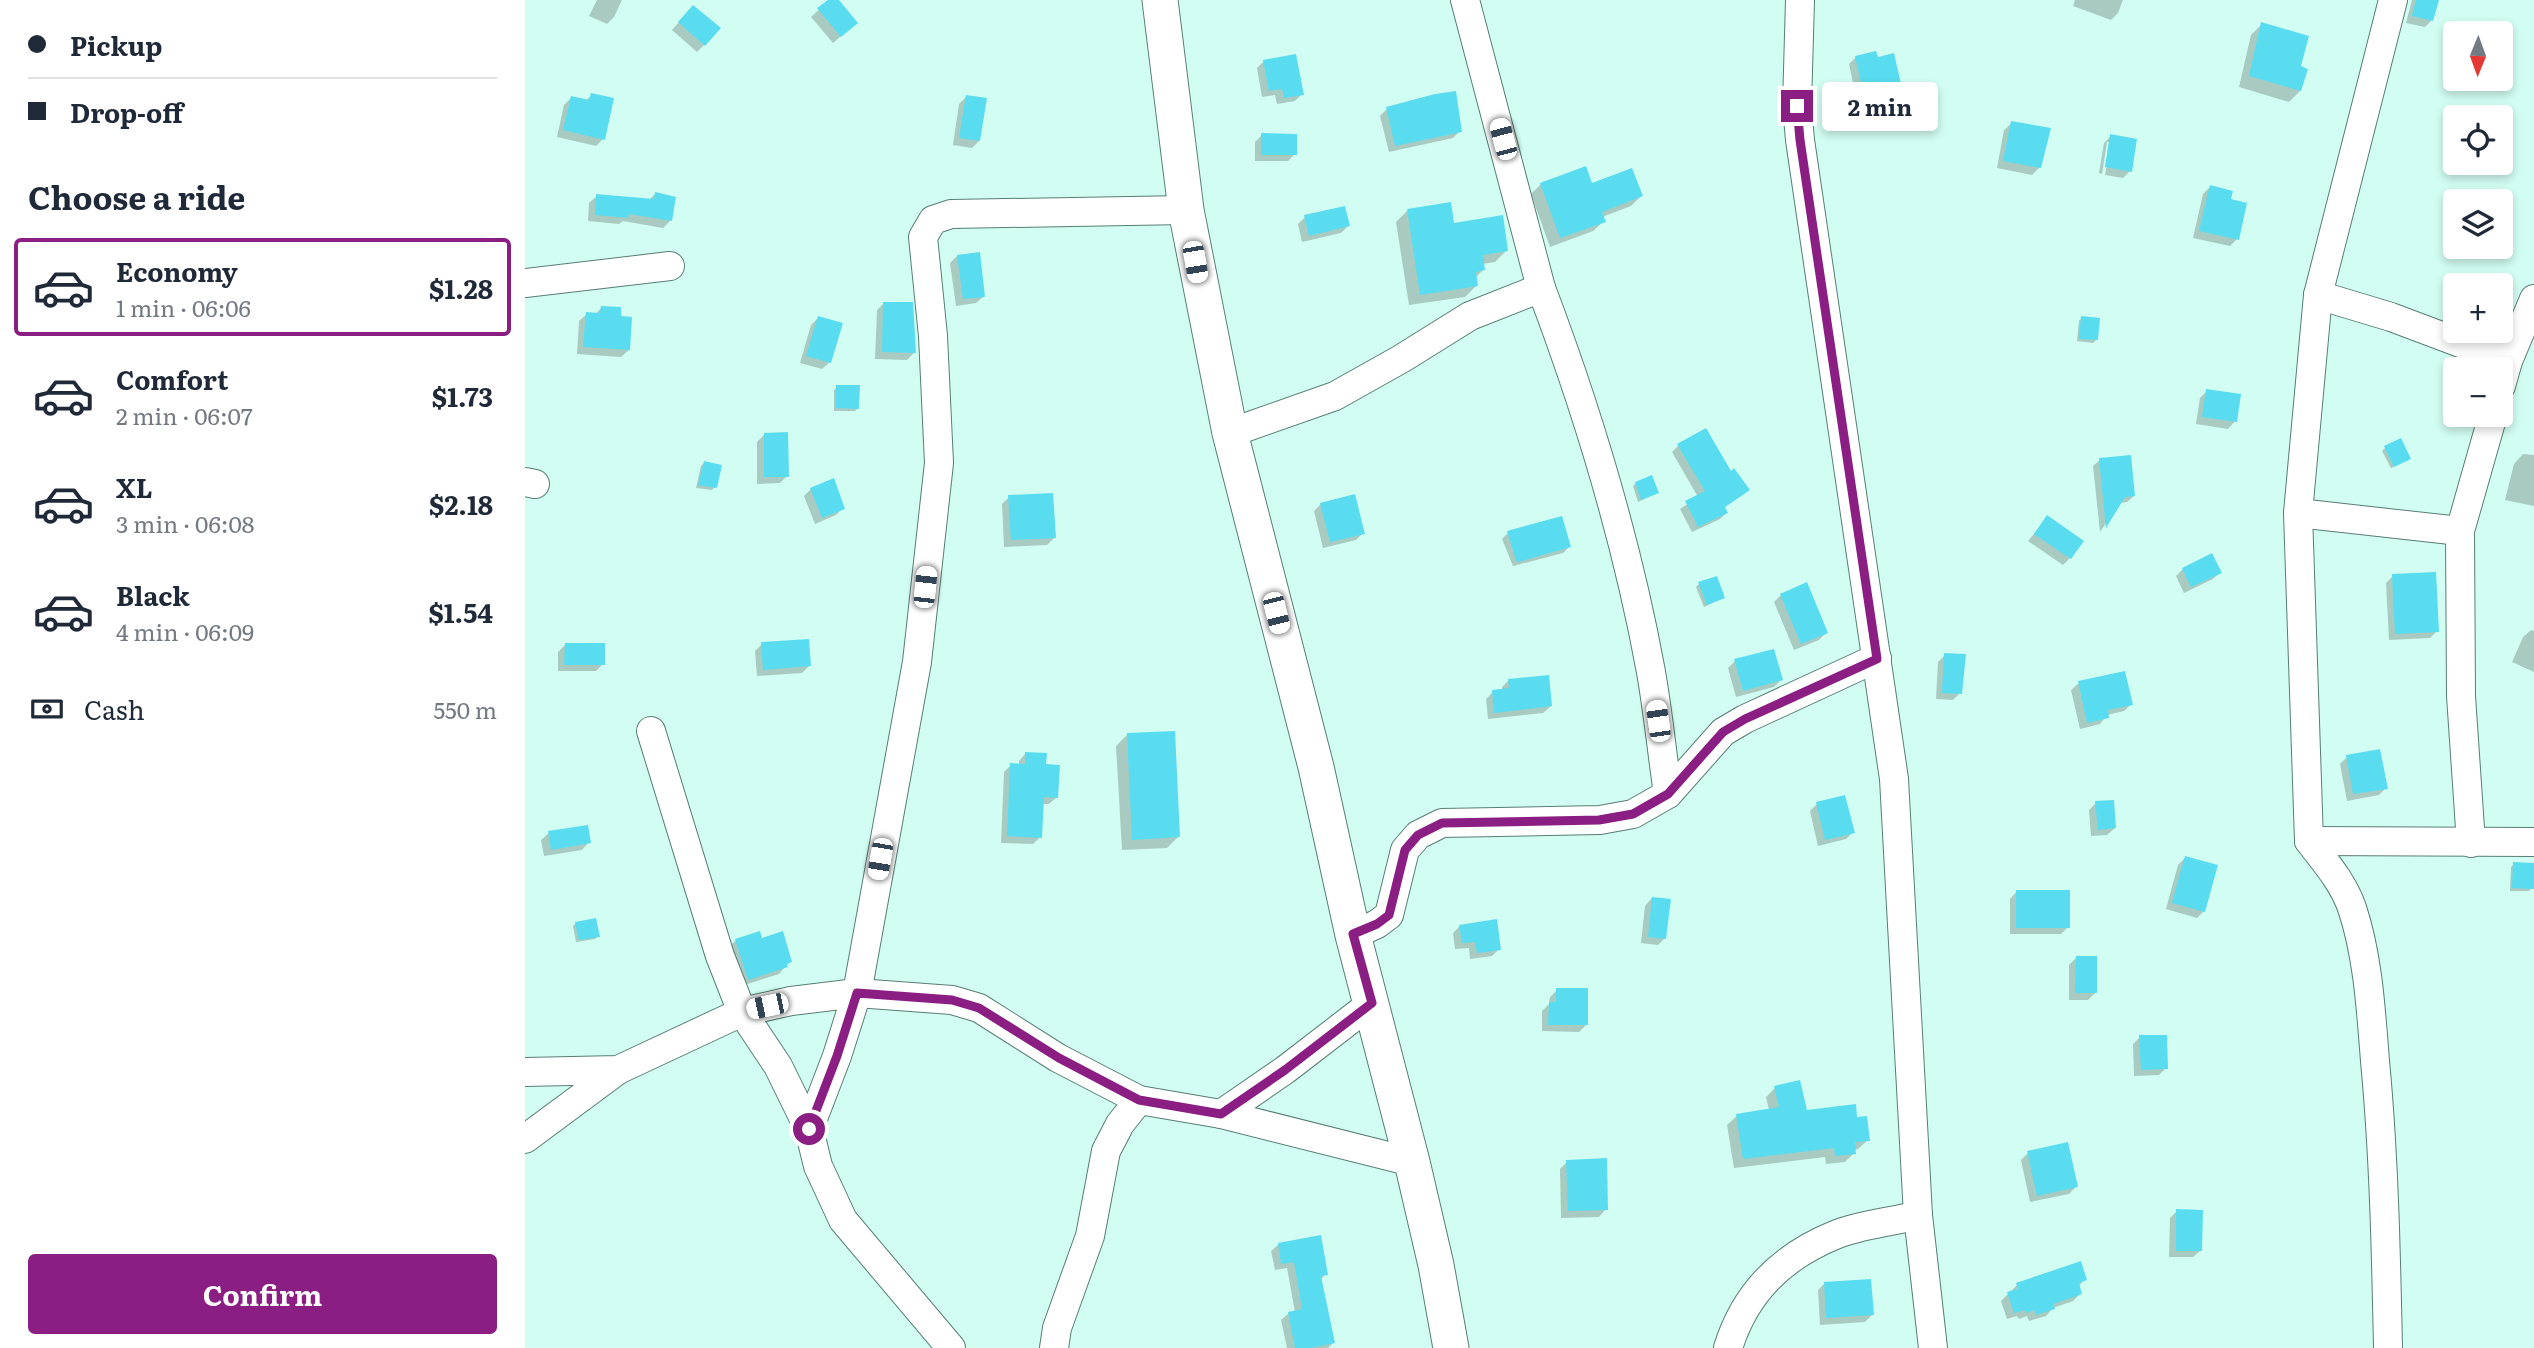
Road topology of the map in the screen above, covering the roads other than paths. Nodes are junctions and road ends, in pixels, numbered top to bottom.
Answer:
1 (1160, 0) edge
2 (1465, 0) edge
3 (1800, 0) edge
4 (2393, 0) edge
5 (1186, 210) junction
6 (670, 266) dead end
7 (525, 283) edge
8 (1541, 288) junction
9 (2318, 295) junction
10 (2534, 299) edge
11 (2470, 357) edge
12 (2511, 357) edge
13 (2490, 427) edge
14 (1230, 433) junction
15 (2298, 513) junction
16 (2460, 531) junction
17 (1877, 659) junction
18 (651, 731) dead end
19 (1668, 794) junction
20 (2309, 841) junction
21 (2534, 842) edge
22 (2471, 843) junction
23 (1353, 934) junction
24 (857, 993) junction
25 (1372, 1003) junction
26 (742, 1012) junction
27 (618, 1070) junction
28 (525, 1072) edge
29 (1139, 1100) junction
30 (1221, 1114) junction
31 (809, 1129) junction
32 (525, 1139) edge
33 (1412, 1161) junction
34 (1919, 1216) junction
35 (951, 1348) edge
36 (1054, 1348) edge
37 (1451, 1348) edge
38 (1728, 1348) edge
39 (1933, 1348) edge
40 (2388, 1348) edge

1 - 5 street
2 - 8 street
3 - 17 street
4 - 9 street
5 - 14 street
5 - 24 street
6 - 7 street
8 - 14 street
8 - 19 street
9 - 11 street
9 - 15 street
10 - 12 street
13 - 16 street
14 - 23 street
15 - 16 street
15 - 20 street
16 - 22 street
17 - 19 street
17 - 34 street
18 - 26 street
19 - 23 street
20 - 22 street
20 - 40 street
21 - 22 street
23 - 25 street
24 - 26 street
24 - 29 street
24 - 31 street
25 - 30 street
25 - 33 street
26 - 27 street
26 - 31 street
27 - 28 street
27 - 32 street
29 - 30 street
29 - 36 street
30 - 33 street
31 - 35 street
33 - 37 street
34 - 38 street
34 - 39 street

